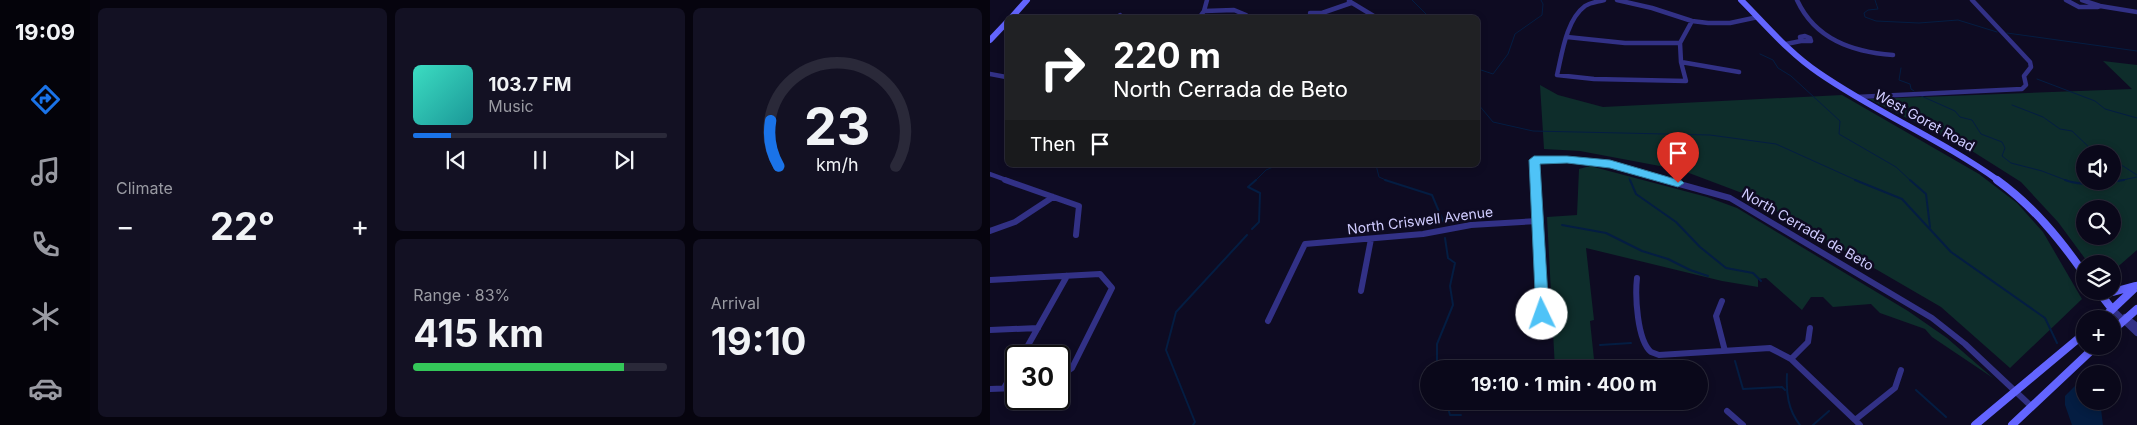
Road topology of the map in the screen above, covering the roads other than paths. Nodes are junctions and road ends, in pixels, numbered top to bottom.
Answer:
1 (1027, 0) edge
2 (1208, 0) edge
3 (1604, 0) edge
4 (1617, 0) edge
5 (1741, 0) edge
6 (1796, 0) edge
7 (1972, 0) edge
8 (2066, 0) edge
9 (2082, 0) edge
10 (1349, 1) edge
11 (2100, 6) junction
12 (1204, 11) junction
13 (2137, 12) edge
14 (1310, 13) dead end
15 (1014, 15) edge
16 (1201, 15) edge
17 (1246, 15) dead end
18 (1372, 15) edge
19 (1758, 17) junction
20 (1692, 21) junction
21 (1005, 24) edge
22 (1820, 32) junction
23 (1815, 34) junction
24 (1567, 37) junction
25 (1803, 38) junction
26 (990, 40) edge
27 (1680, 43) junction
28 (1786, 44) junction
29 (1893, 55) dead end
30 (1681, 62) junction
31 (1739, 72) dead end
32 (990, 74) edge
33 (1005, 77) edge
34 (1856, 97) junction
35 (990, 174) edge
36 (1053, 197) junction
37 (1538, 221) junction
38 (990, 231) edge
39 (1076, 234) dead end
40 (1370, 239) junction
41 (2076, 262) edge
42 (1067, 276) junction
43 (1637, 278) dead end
44 (990, 280) edge
45 (2137, 286) edge
46 (2121, 290) edge
47 (1361, 291) dead end
48 (2105, 300) edge
49 (1722, 302) dead end
50 (2112, 309) junction
51 (2137, 309) edge
52 (2125, 320) junction
53 (1268, 321) dead end
54 (2121, 324) edge
55 (2137, 326) edge
56 (1038, 328) junction
57 (1810, 328) dead end
58 (990, 330) edge
59 (2137, 333) edge
60 (1533, 334) dead end
61 (2076, 342) edge
62 (1028, 345) edge
63 (1725, 351) junction
64 (2086, 355) edge
65 (1791, 359) junction
66 (1070, 369) edge
67 (1902, 370) dead end
68 (1004, 388) edge
69 (990, 389) edge
70 (2016, 392) junction
71 (2031, 406) junction
72 (1727, 411) dead end
73 (1858, 423) edge
74 (1743, 425) edge
75 (1975, 425) edge
76 (2012, 425) edge

1 - 15 street
2 - 12 street
3 - 24 street
4 - 20 street
5 - 19 street, West Goret Road
6 - 22 street
7 - 34 street
8 - 11 street
9 - 11 street
10 - 14 street
10 - 18 street
11 - 13 street
12 - 16 street
12 - 17 street
19 - 20 street
19 - 28 street, West Goret Road
20 - 27 street
21 - 26 street
22 - 23 street
22 - 29 street
23 - 25 street
23 - 25 street
24 - 27 street
24 - 30 street
25 - 28 street
27 - 30 street
28 - 34 street, West Goret Road
30 - 31 street
32 - 33 street
34 - 41 street, West Goret Road
35 - 36 street
36 - 38 street
36 - 39 street
37 - 40 street, North Criswell Avenue
37 - 60 street
37 - 70 street, North Cerrada de Beto
40 - 47 street
40 - 53 street, North Criswell Avenue
42 - 44 street
42 - 56 street
42 - 66 street
43 - 63 street
45 - 46 street
45 - 50 street
48 - 50 street
49 - 63 street
50 - 52 street
51 - 52 street
52 - 54 street
52 - 55 street
52 - 59 street
56 - 58 street
56 - 62 street
57 - 65 street
61 - 70 street
63 - 65 street
64 - 71 street
65 - 73 street
67 - 73 street
68 - 69 street
70 - 71 street, North Cerrada de Beto
70 - 75 street
71 - 76 street
72 - 74 street

